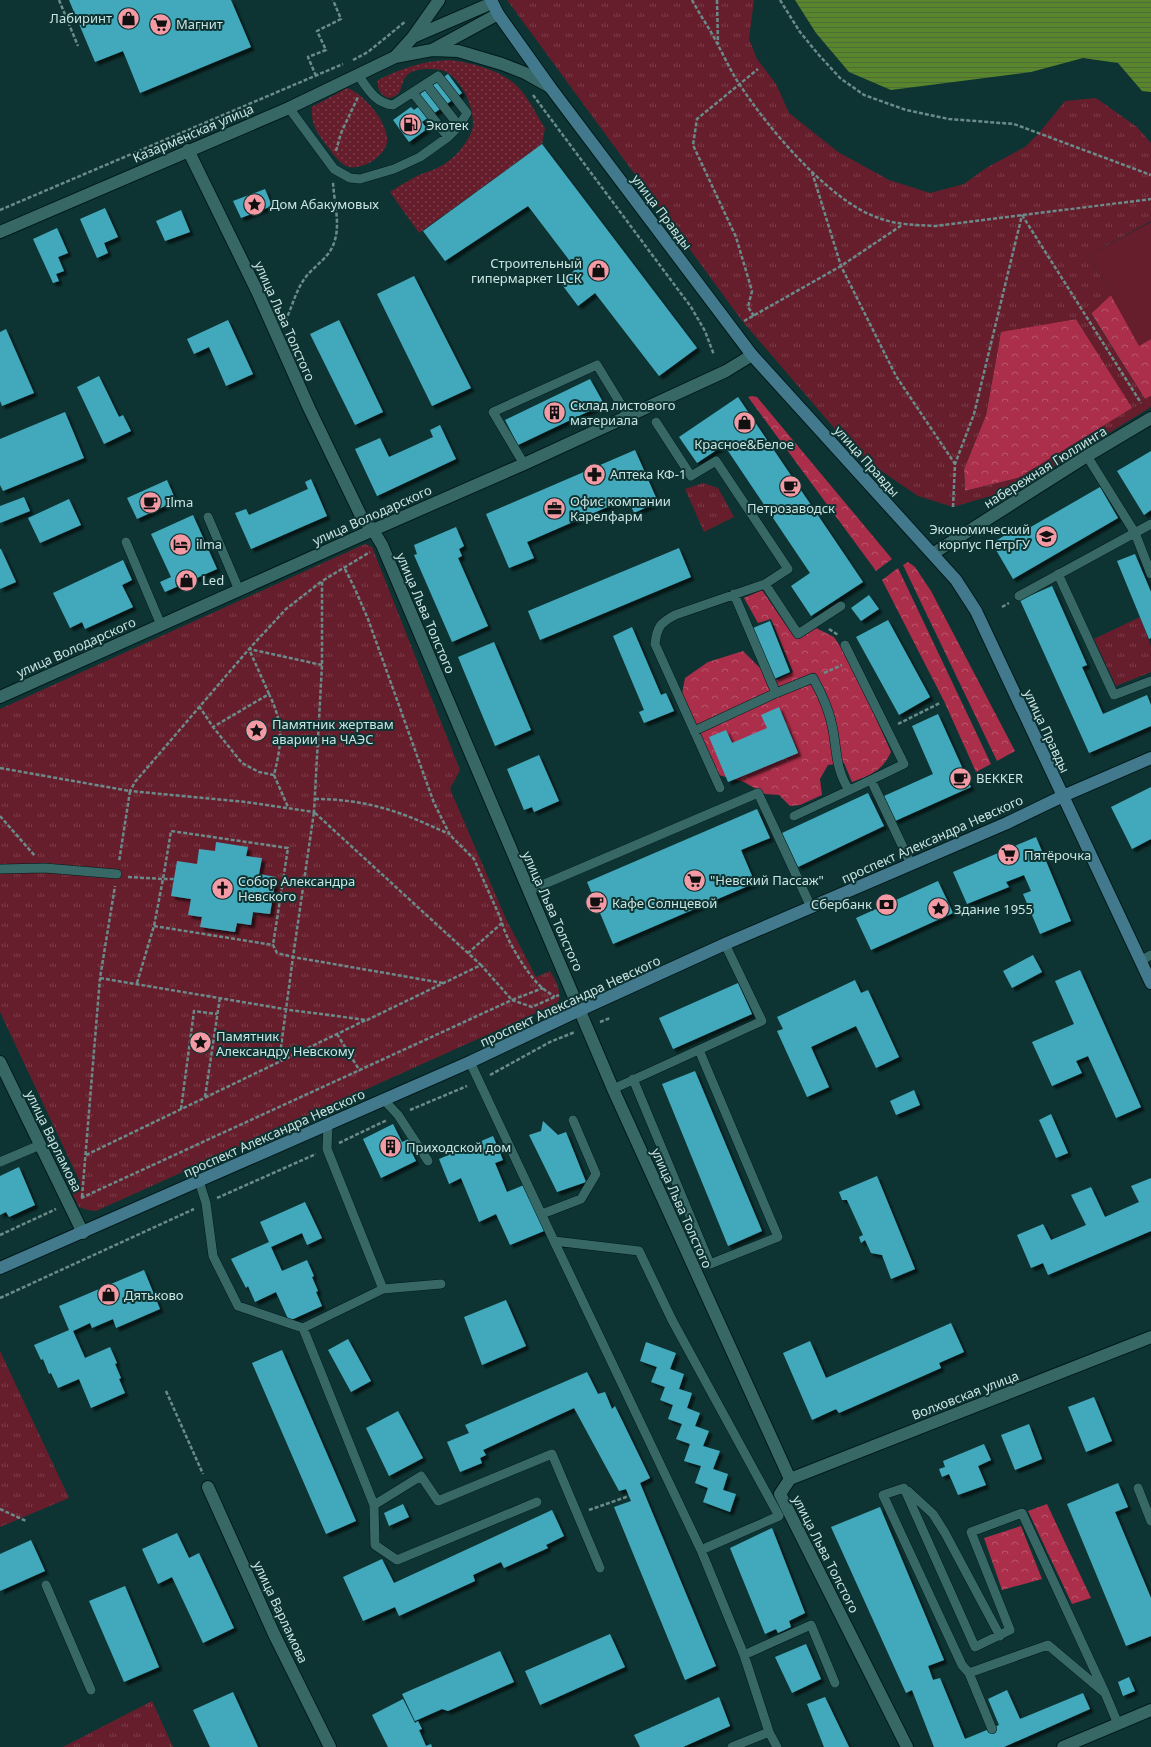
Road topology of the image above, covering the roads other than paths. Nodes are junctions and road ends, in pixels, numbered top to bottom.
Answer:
1 (439, 0) edge
2 (492, 1) edge
3 (498, 14) junction
4 (414, 37) junction
5 (432, 50) junction
6 (395, 57) junction
7 (362, 80) junction
8 (426, 84) junction
9 (550, 87) junction
10 (413, 93) junction
11 (289, 108) junction
12 (458, 126) junction
13 (448, 136) junction
14 (188, 150) junction
15 (0, 232) edge
16 (752, 355) junction
17 (628, 416) junction
18 (1151, 418) edge
19 (656, 422) dead end
20 (1087, 456) junction
21 (524, 464) junction
22 (208, 517) dead end
23 (1151, 524) edge
24 (373, 530) junction
25 (1135, 533) junction
26 (126, 542) dead end
27 (934, 553) junction
28 (1058, 574) junction
29 (1151, 574) edge
30 (765, 584) junction
31 (239, 590) junction
32 (734, 594) junction
33 (1019, 596) dead end
34 (841, 606) dead end
35 (161, 625) junction
36 (845, 645) road end
37 (1151, 680) edge
38 (776, 693) junction
39 (0, 697) edge
40 (694, 731) junction
41 (1151, 758) edge
42 (871, 780) junction
43 (720, 788) dead end
44 (849, 790) junction
45 (1063, 796) junction
46 (794, 816) dead end
47 (911, 864) junction
48 (0, 869) edge
49 (117, 874) road end
50 (528, 891) junction
51 (812, 907) junction
52 (726, 944) junction
53 (1151, 955) edge
54 (1140, 961) junction
55 (1151, 983) edge
56 (580, 1010) junction
57 (699, 1050) junction
58 (0, 1062) edge
59 (470, 1062) junction
60 (633, 1079) junction
61 (613, 1089) junction
62 (384, 1100) junction
63 (573, 1120) dead end
64 (328, 1124) junction
65 (40, 1145) junction
66 (428, 1161) dead end
67 (0, 1162) edge
68 (199, 1181) junction
69 (542, 1214) junction
70 (84, 1232) junction
71 (554, 1241) junction
72 (0, 1268) edge
73 (441, 1284) dead end
74 (383, 1289) junction
75 (303, 1328) junction
76 (1151, 1337) edge
77 (790, 1479) junction
78 (208, 1488) dead end
79 (904, 1488) junction
80 (1138, 1488) dead end
81 (537, 1502) dead end
82 (374, 1505) junction
83 (1151, 1521) edge
84 (701, 1550) junction
85 (600, 1568) dead end
86 (46, 1585) dead end
87 (1000, 1636) junction
88 (744, 1655) junction
89 (969, 1673) junction
90 (835, 1683) dead end
91 (91, 1690) dead end
92 (1105, 1693) junction
93 (1151, 1710) edge
94 (1118, 1724) junction
95 (992, 1729) dead end
96 (769, 1732) junction
97 (330, 1747) edge
98 (732, 1747) edge
99 (777, 1747) edge
100 (907, 1747) edge
101 (1062, 1747) edge

1 - 4 street
2 - 3 main road, улица Правды
2 - 4 street
3 - 5 street
3 - 9 main road, улица Правды
4 - 6 street
5 - 6 street
5 - 9 street
6 - 7 street, Казарменская улица
7 - 10 lane
7 - 11 street, Казарменская улица
8 - 10 lane
8 - 12 lane
8 - 12 lane
9 - 16 main road, улица Правды
10 - 13 lane
11 - 13 lane
11 - 14 street, Казарменская улица
12 - 13 lane
14 - 15 street, Казарменская улица
14 - 24 street, улица Льва Толстого
16 - 17 street, улица Володарского
16 - 27 main road, улица Правды
17 - 21 street, улица Володарского
17 - 21 lane
18 - 20 street, набережная Гюллинга
19 - 30 lane
20 - 25 lane
20 - 27 street, набережная Гюллинга
21 - 24 street, улица Володарского
22 - 31 lane
23 - 25 lane
24 - 31 street, улица Володарского
24 - 50 street, улица Льва Толстого
25 - 28 lane
25 - 29 lane
26 - 35 lane
27 - 45 main road, улица Правды
28 - 33 lane
28 - 37 lane
30 - 32 lane
30 - 34 lane
31 - 35 street, улица Володарского
32 - 38 lane
32 - 40 lane
35 - 39 street, улица Володарского
36 - 42 lane
38 - 40 lane
38 - 44 lane
40 - 43 lane
41 - 45 main road, проспект Александра Невского
42 - 44 lane
42 - 47 lane
44 - 46 lane
45 - 47 main road, проспект Александра Невского
45 - 54 main road, улица Правды
47 - 51 main road, проспект Александра Невского
48 - 49 lane
50 - 51 lane
50 - 56 street, улица Льва Толстого
51 - 52 main road, проспект Александра Невского
52 - 56 main road, проспект Александра Невского
52 - 57 lane
53 - 54 lane
54 - 55 main road, улица Правды
56 - 59 main road, проспект Александра Невского
56 - 61 street, улица Льва Толстого
57 - 60 lane
57 - 60 lane
58 - 65 street, улица Варламова
59 - 62 main road, проспект Александра Невского
59 - 69 lane
60 - 61 lane
61 - 77 street, улица Льва Толстого
62 - 64 main road, проспект Александра Невского
62 - 66 lane
63 - 69 lane
64 - 68 main road, проспект Александра Невского
64 - 74 lane
65 - 67 lane
65 - 70 street, улица Варламова
68 - 70 main road, проспект Александра Невского
68 - 75 lane
69 - 71 lane
70 - 72 main road, проспект Александра Невского
71 - 84 lane
71 - 84 lane
73 - 74 lane
74 - 75 lane
75 - 82 lane
76 - 77 street, Волховская улица
77 - 100 street, улица Льва Толстого
78 - 97 street, улица Варламова
79 - 87 lane
79 - 87 lane
79 - 89 lane
80 - 83 lane
81 - 82 lane
82 - 85 lane
84 - 88 lane
86 - 91 lane
87 - 92 lane
88 - 90 lane
88 - 96 lane
89 - 92 lane
89 - 95 lane
92 - 94 lane
93 - 94 street
94 - 101 street
96 - 98 lane
96 - 99 lane

